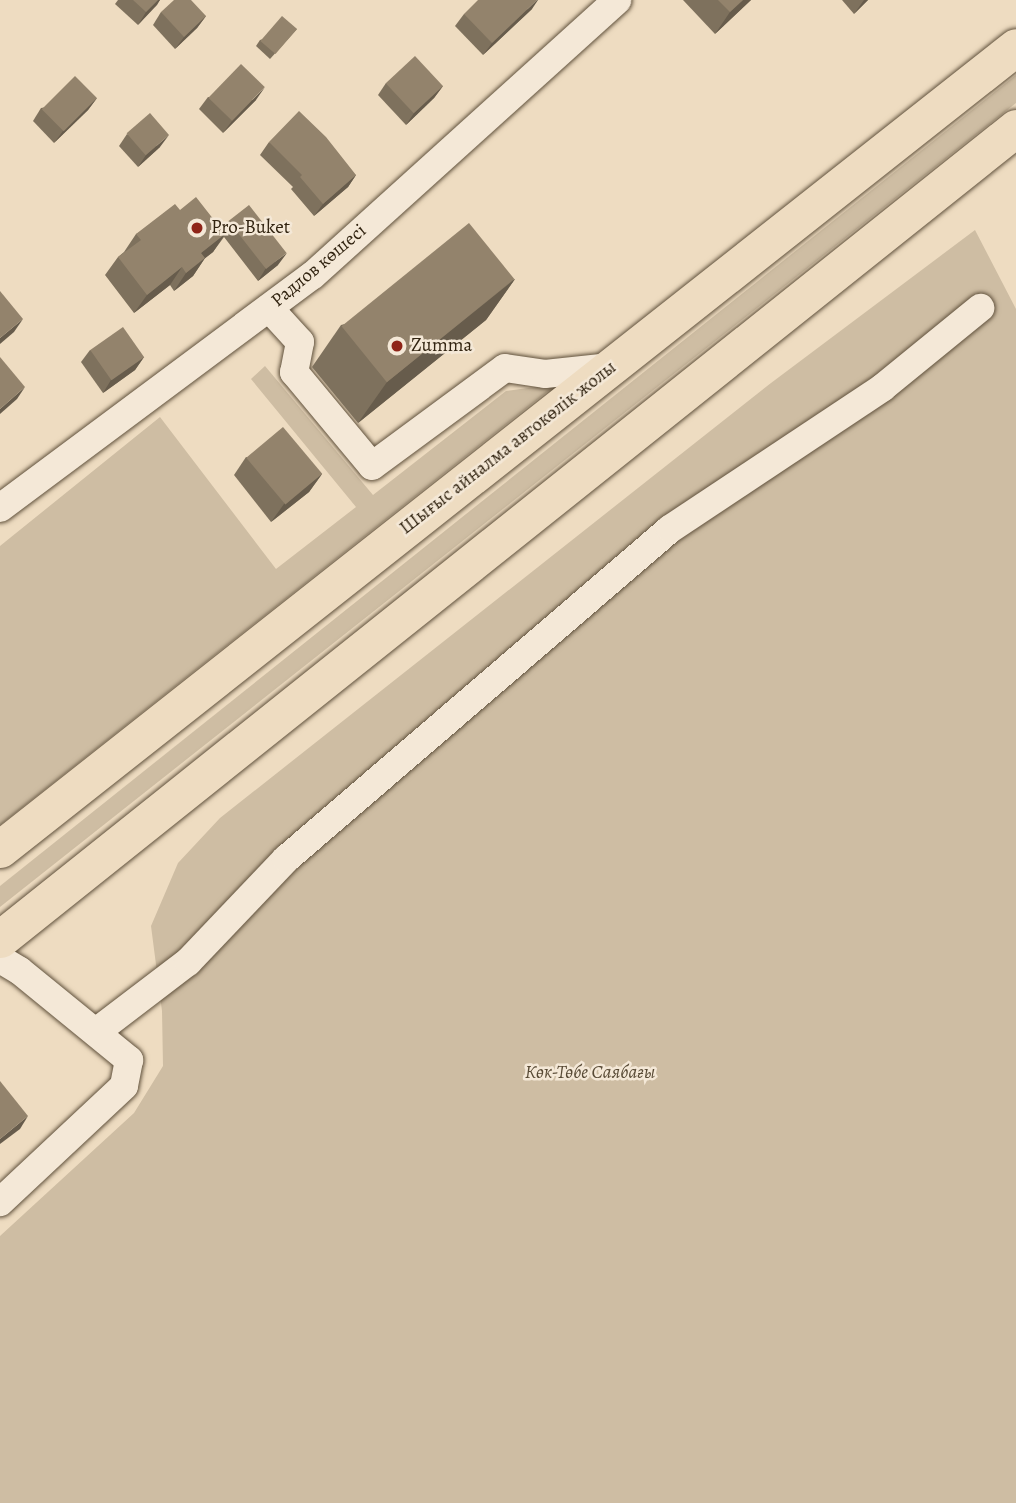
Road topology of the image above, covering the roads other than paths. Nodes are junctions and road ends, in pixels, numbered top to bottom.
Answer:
1 (617, 0) edge
2 (1016, 47) edge
3 (1016, 128) edge
4 (980, 308) dead end
5 (269, 309) junction
6 (611, 367) junction
7 (0, 508) edge
8 (0, 849) edge
9 (0, 939) edge
10 (0, 959) edge
11 (96, 1032) junction
12 (0, 1202) edge

1 - 5 street, Радлов көшесі
2 - 6 main road, Шығыс айналма автокөлік жолы
3 - 9 main road
4 - 11 street
5 - 6 street
5 - 7 street, Радлов көшесі
6 - 8 main road, Шығыс айналма автокөлік жолы
10 - 11 street
11 - 12 street

